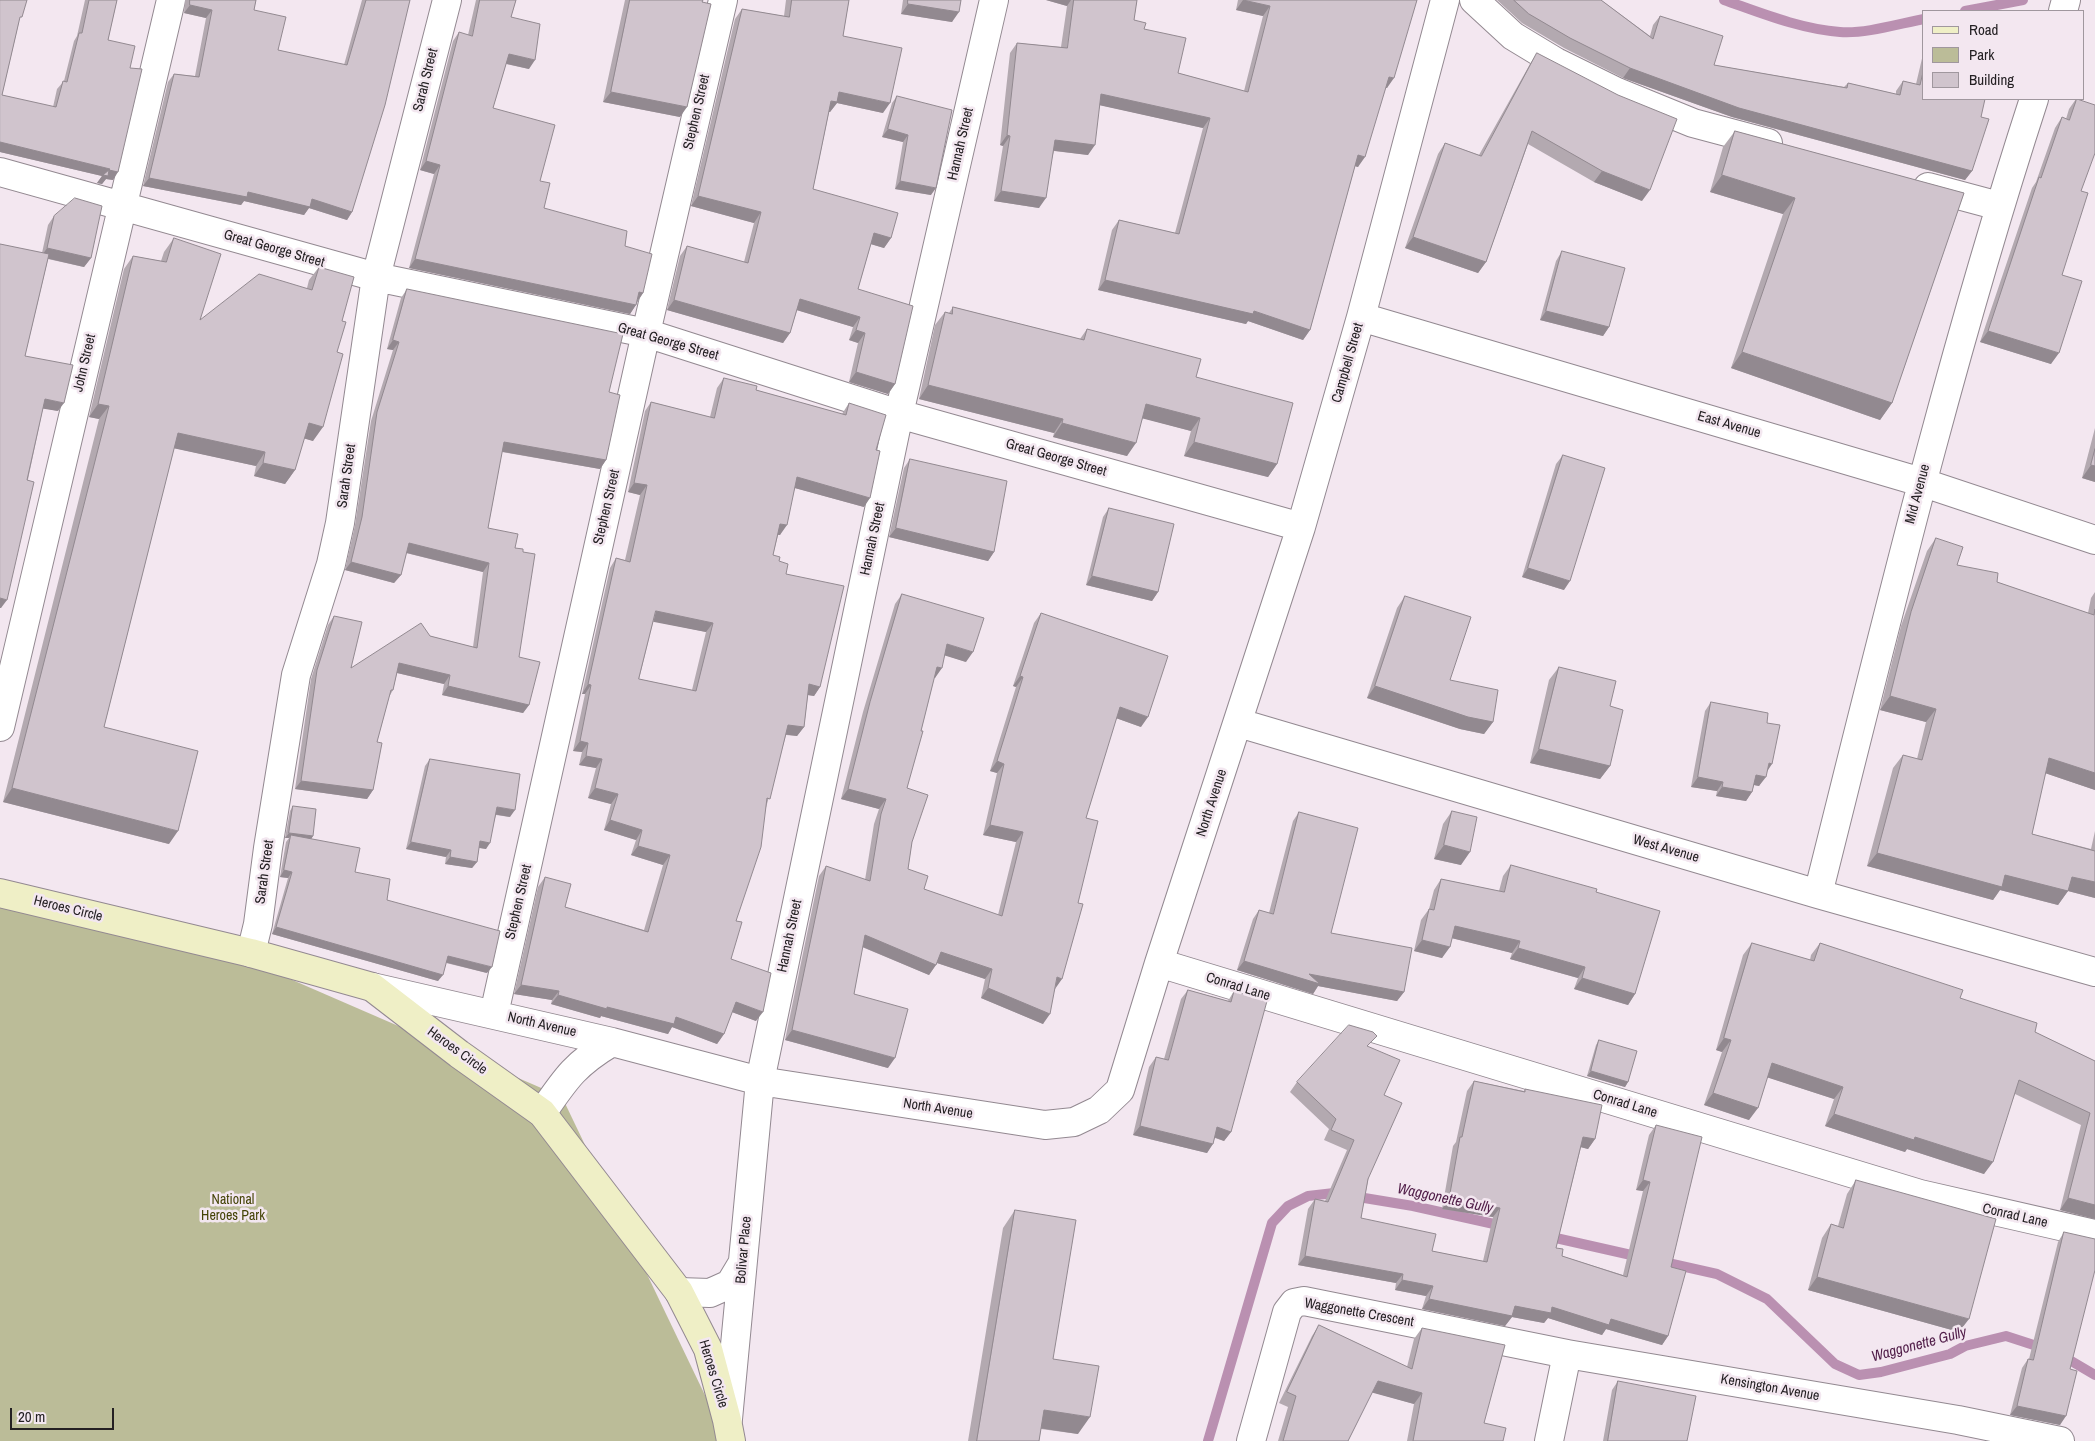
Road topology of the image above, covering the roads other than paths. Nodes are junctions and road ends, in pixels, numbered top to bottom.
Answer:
1 (171, 0) edge
2 (447, 0) edge
3 (723, 0) edge
4 (994, 0) edge
5 (1445, 0) edge
6 (1474, 0) edge
7 (2034, 100) edge
8 (1789, 149) edge
9 (0, 172) edge
10 (1904, 180) edge
11 (121, 206) junction
12 (1999, 206) junction
13 (376, 278) junction
14 (1361, 317) junction
15 (646, 332) junction
16 (899, 414) junction
17 (1921, 482) junction
18 (1301, 527) junction
19 (2095, 540) edge
20 (1239, 723) junction
21 (0, 727) edge
22 (0, 892) edge
23 (1818, 894) junction
24 (252, 953) junction
25 (1159, 963) junction
26 (2095, 972) edge
27 (372, 987) junction
28 (494, 1014) junction
29 (612, 1042) junction
30 (760, 1080) junction
31 (542, 1113) junction
32 (2095, 1234) edge
33 (742, 1264) junction
34 (679, 1292) junction
35 (1566, 1354) junction
36 (1955, 1430) edge
37 (729, 1431) edge
38 (1250, 1441) edge
39 (1549, 1441) edge
40 (2060, 1441) edge

1 - 11 street, John Street
2 - 13 street, Sarah Street
3 - 15 street, Stephen Street
4 - 16 street, Hannah Street
5 - 14 street, Campbell Street
6 - 8 street
7 - 12 street, Mid Avenue
9 - 11 street, Great George Street
10 - 12 street
11 - 13 street, Great George Street
11 - 21 street, John Street
12 - 17 street, Mid Avenue
13 - 15 street, Great George Street
13 - 24 street, Sarah Street
14 - 17 street, East Avenue
14 - 18 street, Campbell Street
15 - 16 street, Great George Street
15 - 28 street, Stephen Street
16 - 18 street, Great George Street
16 - 30 street, Hannah Street
17 - 19 street, East Avenue
17 - 23 street, Mid Avenue
18 - 20 street, Campbell Street
20 - 23 street, West Avenue
20 - 25 street, North Avenue
22 - 24 main road, Heroes Circle
23 - 26 street, West Avenue
24 - 27 main road, Heroes Circle
25 - 30 street, North Avenue
25 - 32 street, Conrad Lane
27 - 28 street, North Avenue
27 - 31 main road, Heroes Circle
28 - 29 street, North Avenue
29 - 30 street, North Avenue
29 - 31 street
30 - 33 street, Bolivar Place
31 - 34 main road, Heroes Circle
33 - 34 street
33 - 37 street, Bolivar Place
34 - 37 main road, Heroes Circle
35 - 36 street, Kensington Avenue
35 - 38 street, Waggonette Crescent
35 - 39 street
36 - 40 street, Kensington Avenue

